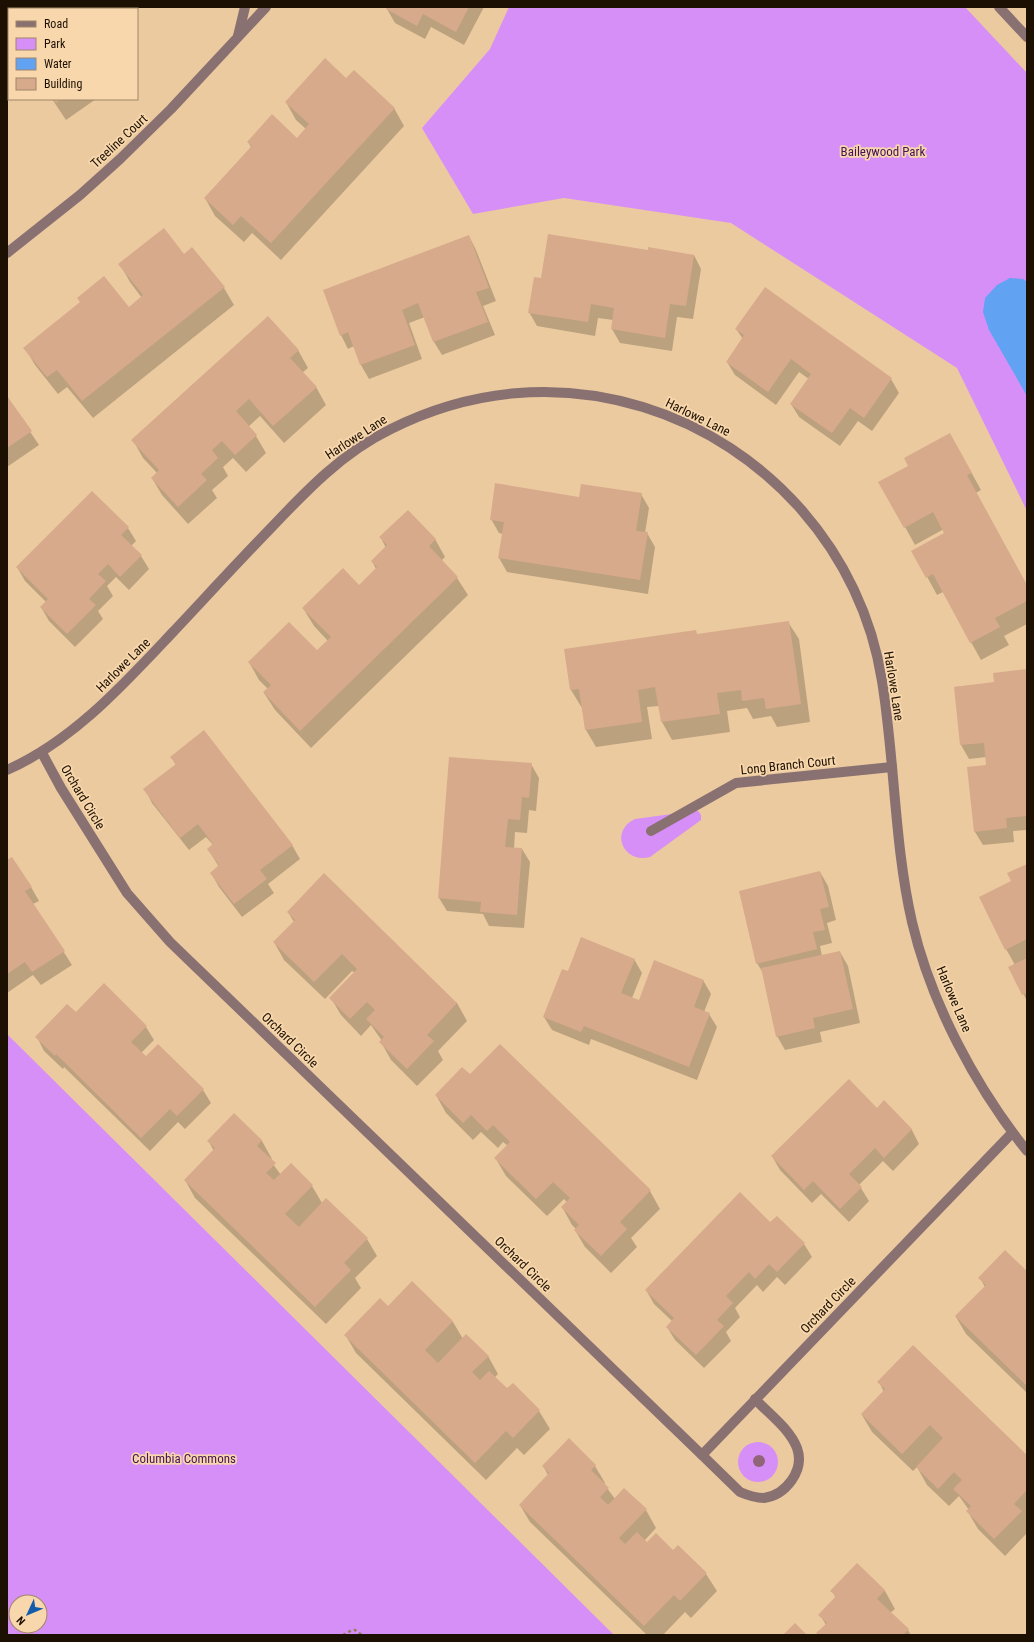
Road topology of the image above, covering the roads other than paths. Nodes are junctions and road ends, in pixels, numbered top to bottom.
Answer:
1 (245, 7) edge
2 (266, 7) edge
3 (999, 7) edge
4 (238, 36) junction
5 (1027, 37) edge
6 (7, 253) edge
7 (42, 753) junction
8 (892, 767) junction
9 (7, 770) edge
10 (651, 831) dead end
11 (1012, 1133) junction
12 (1027, 1151) edge
13 (755, 1399) junction
14 (702, 1454) junction

1 - 4 street, Treeline Court
2 - 4 street, Treeline Court
3 - 5 street
4 - 6 street, Treeline Court
7 - 8 street, Harlowe Lane
7 - 9 street, Harlowe Lane
7 - 14 street, Orchard Circle
8 - 10 street, Long Branch Court
8 - 11 street, Harlowe Lane
11 - 12 street, Harlowe Lane
11 - 13 street, Orchard Circle
13 - 14 street, Orchard Circle
13 - 14 street

